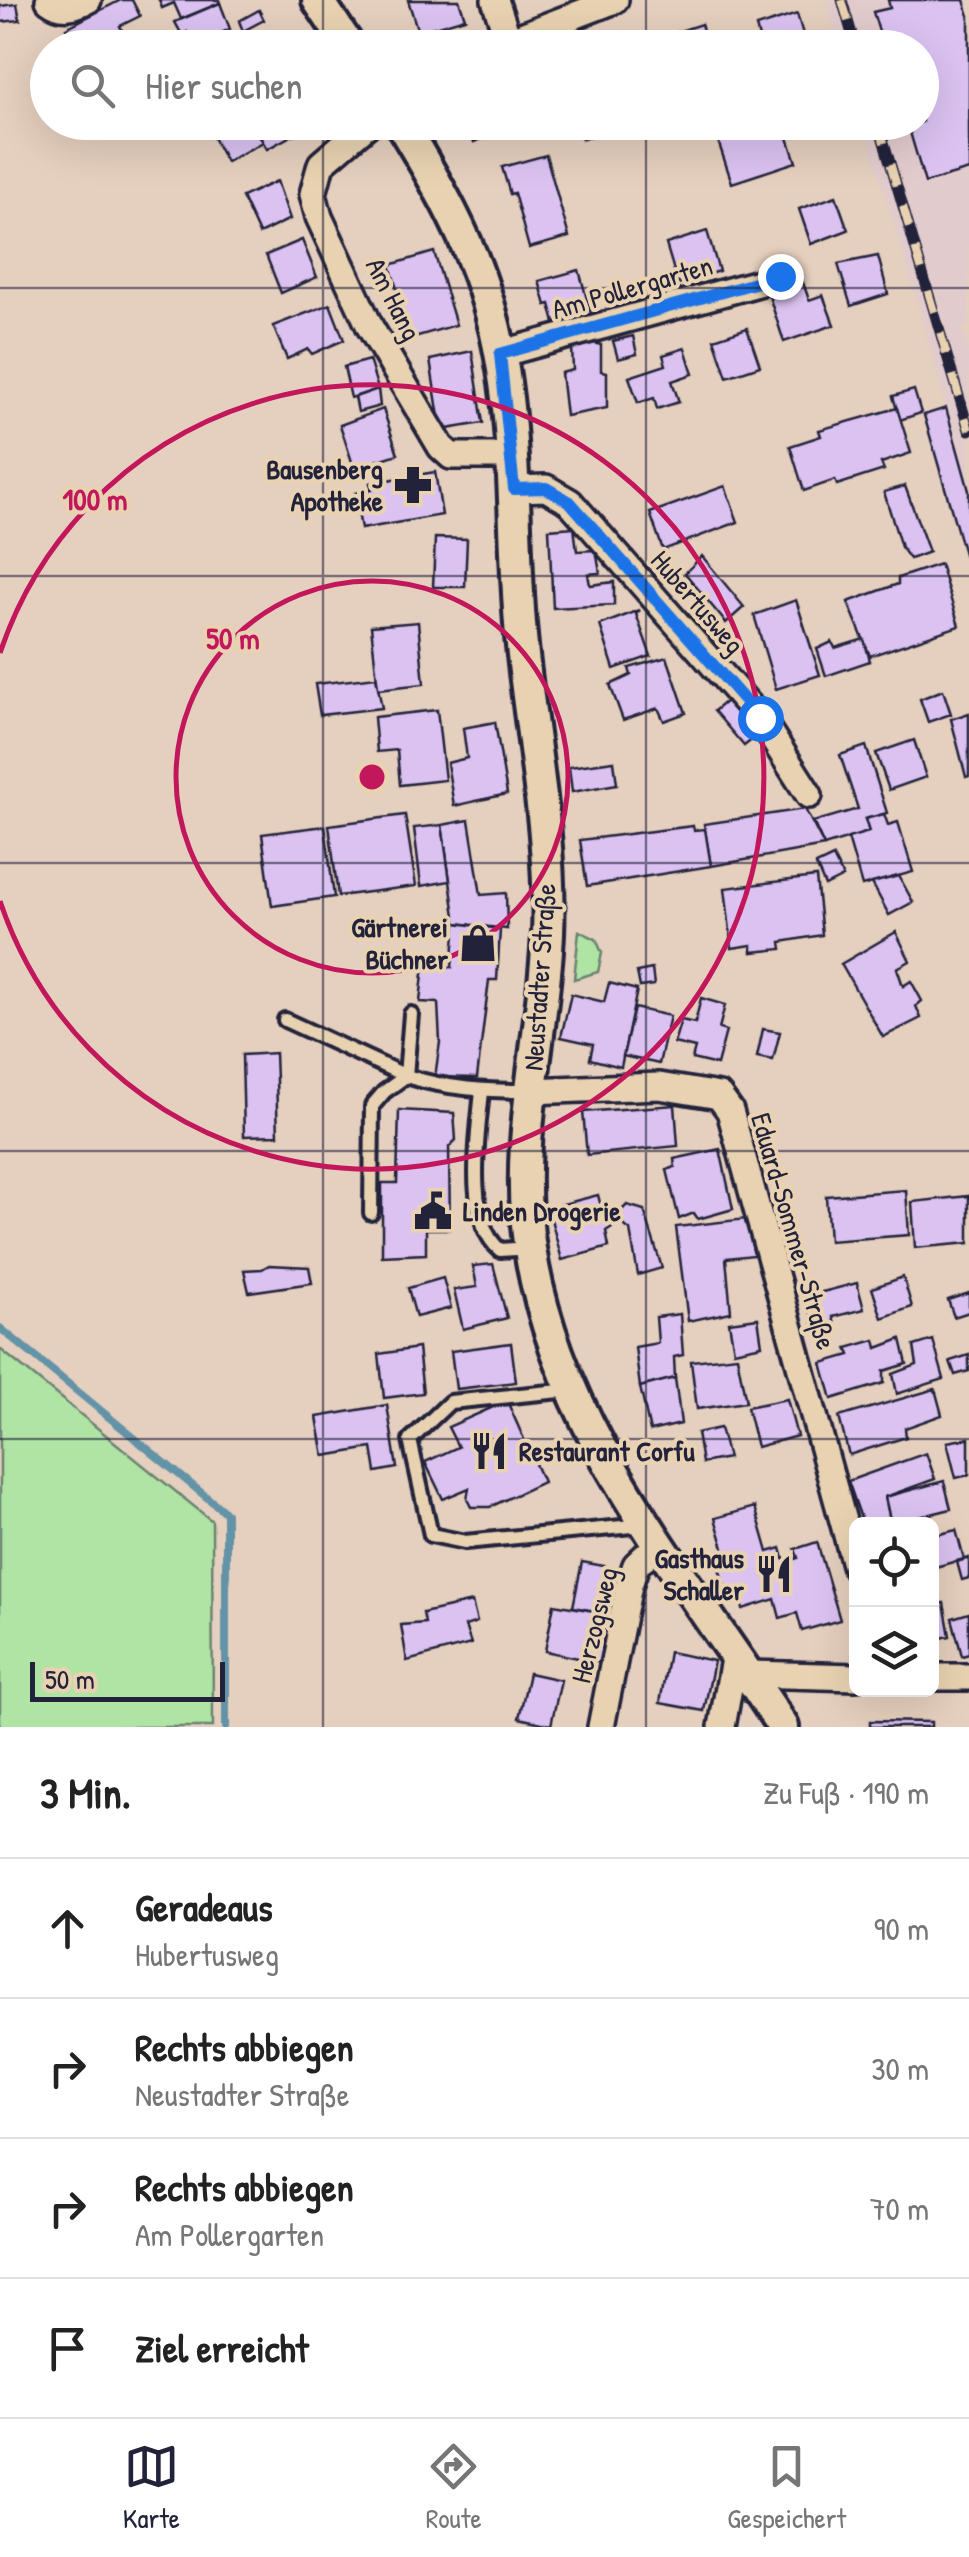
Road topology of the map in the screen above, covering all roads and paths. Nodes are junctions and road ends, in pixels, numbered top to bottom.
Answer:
1 (49, 0) edge
2 (88, 0) edge
3 (318, 0) edge
4 (495, 0) edge
5 (615, 0) edge
6 (338, 30) edge
7 (498, 30) edge
8 (534, 30) edge
9 (349, 140) edge
10 (411, 140) edge
11 (780, 276) dead end
12 (500, 354) junction
13 (511, 456) junction
14 (514, 489) junction
15 (810, 795) dead end
16 (411, 1014) dead end
17 (285, 1020) dead end
18 (406, 1076) junction
19 (482, 1091) junction
20 (530, 1091) junction
21 (371, 1213) dead end
22 (530, 1248) junction
23 (571, 1390) junction
24 (652, 1534) junction
25 (849, 1543) edge
26 (742, 1664) junction
27 (849, 1676) edge
28 (602, 1727) edge
29 (722, 1727) edge
30 (784, 1727) edge

1 - 2 street
3 - 6 street
4 - 7 street
5 - 8 street
9 - 13 street, Am Hang
10 - 12 street, Neustadter Straße
11 - 12 street, Am Pollergarten
12 - 13 street, Neustadter Straße
13 - 14 street, Neustadter Straße
14 - 15 street, Hubertusweg
14 - 20 street, Neustadter Straße
16 - 18 lane
17 - 18 lane
18 - 19 lane
18 - 21 lane
19 - 20 lane
19 - 22 lane
20 - 22 street, Neustadter Straße
20 - 25 street, Eduard-Sommer-Straße
22 - 23 street, Neustadter Straße
23 - 24 street, Neustadter Straße
23 - 24 lane
24 - 26 street, Neustadter Straße
24 - 28 street, Herzogsweg
26 - 27 street
26 - 29 street
26 - 30 street, Neustadter Straße

